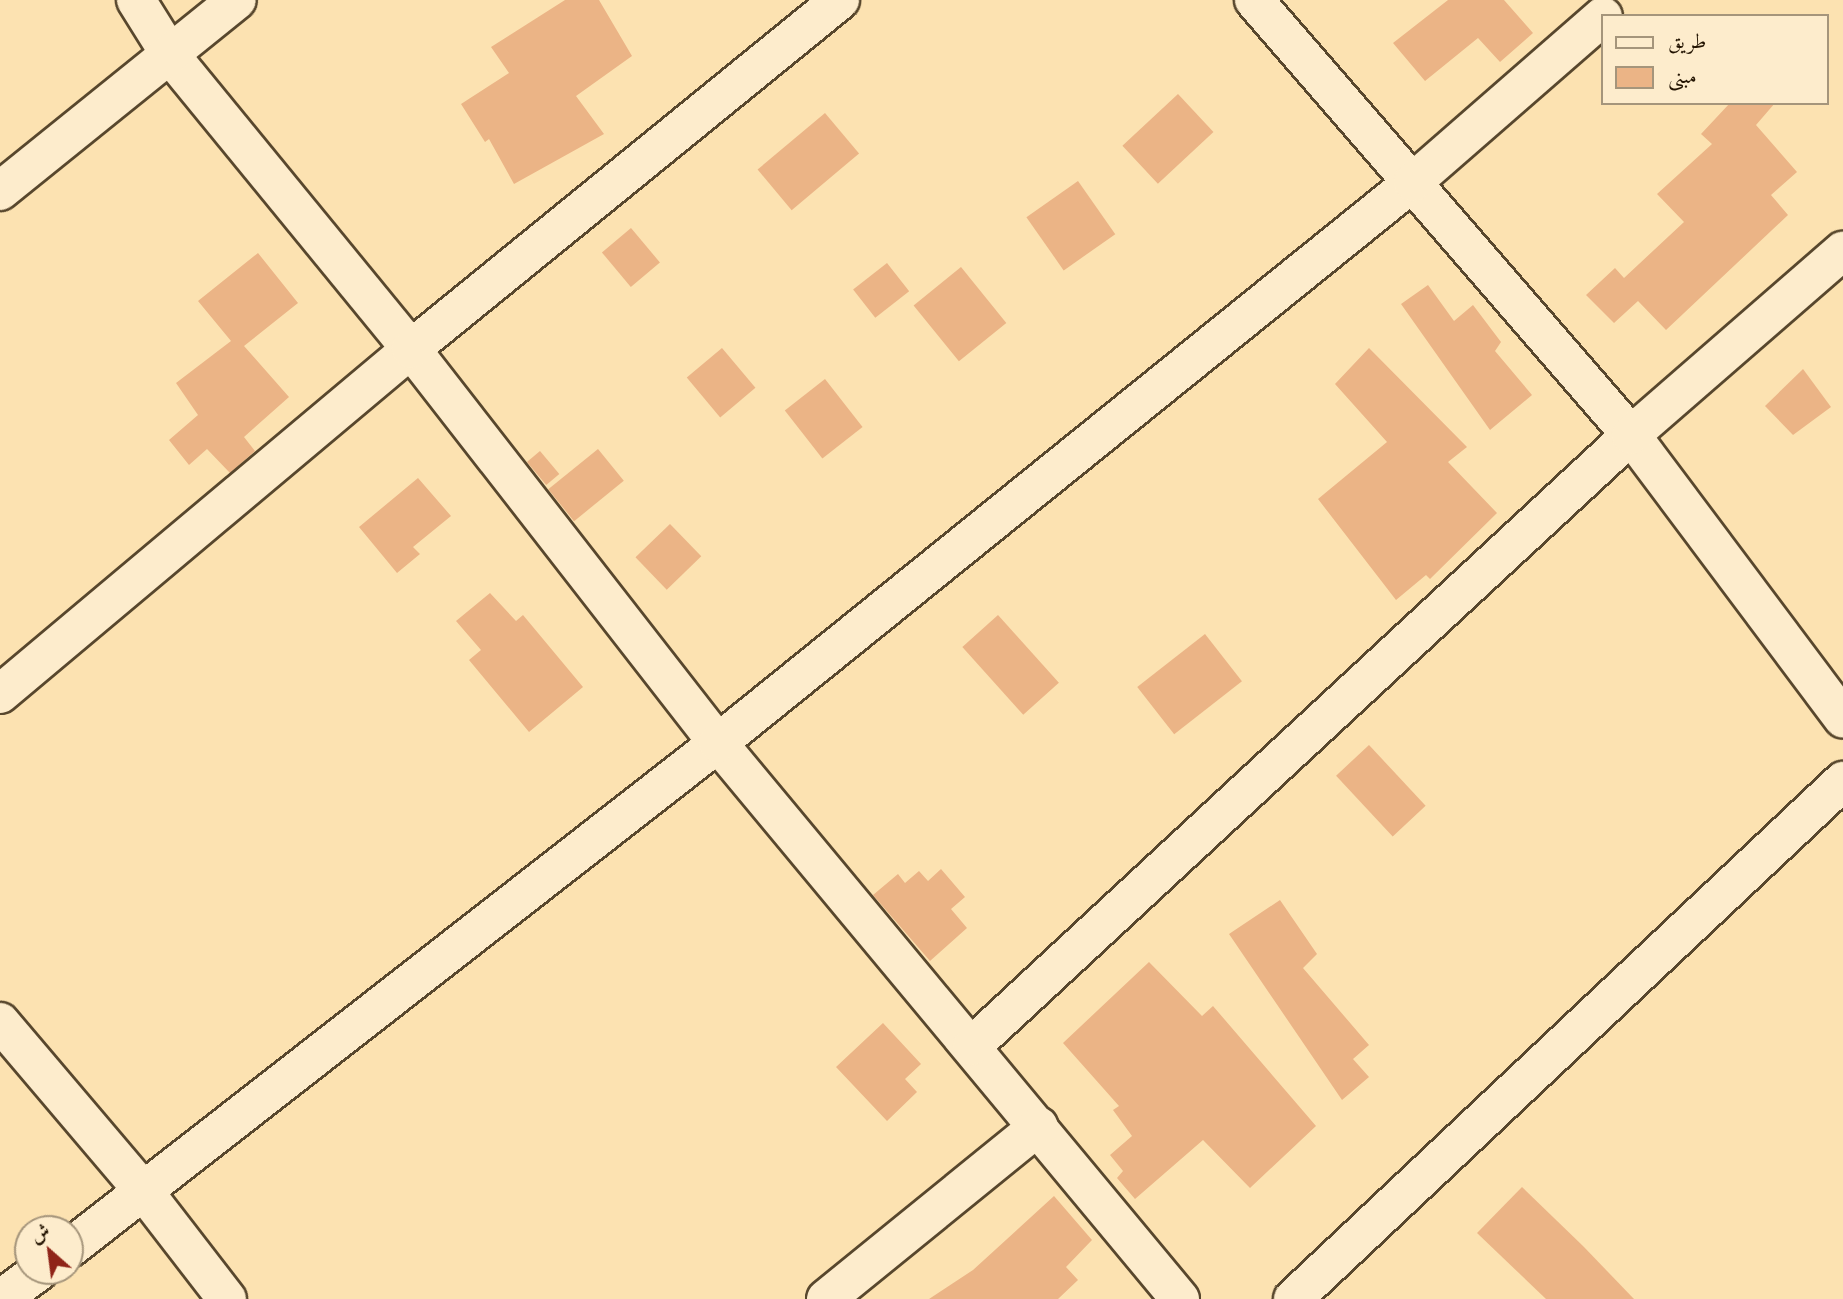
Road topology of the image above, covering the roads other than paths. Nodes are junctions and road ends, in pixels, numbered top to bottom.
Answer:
1 (136, 0) edge
2 (237, 0) edge
3 (840, 0) edge
4 (1254, 0) edge
5 (1621, 0) edge
6 (1605, 14) edge
7 (1602, 17) edge
8 (171, 57) junction
9 (1413, 182) junction
10 (0, 191) edge
11 (1843, 251) edge
12 (411, 349) junction
13 (1631, 435) junction
14 (0, 694) edge
15 (1843, 718) edge
16 (718, 743) junction
17 (1843, 783) edge
18 (0, 1022) edge
19 (972, 1046) junction
20 (1039, 1126) junction
21 (145, 1193) junction
22 (84, 1238) edge
23 (20, 1285) edge
24 (1, 1299) edge
25 (227, 1299) edge
26 (827, 1299) edge
27 (1180, 1299) edge
28 (1293, 1299) edge

1 - 8 street
2 - 8 street
3 - 12 street
4 - 9 street
5 - 6 street
7 - 9 street
8 - 10 street
8 - 12 street
9 - 13 street
9 - 16 street
11 - 13 street
12 - 14 street
12 - 16 street
13 - 15 street
13 - 19 street
16 - 19 street
16 - 21 street
17 - 28 street
18 - 21 street
19 - 20 street
20 - 26 street
20 - 27 street
21 - 22 street
21 - 25 street
23 - 24 street

